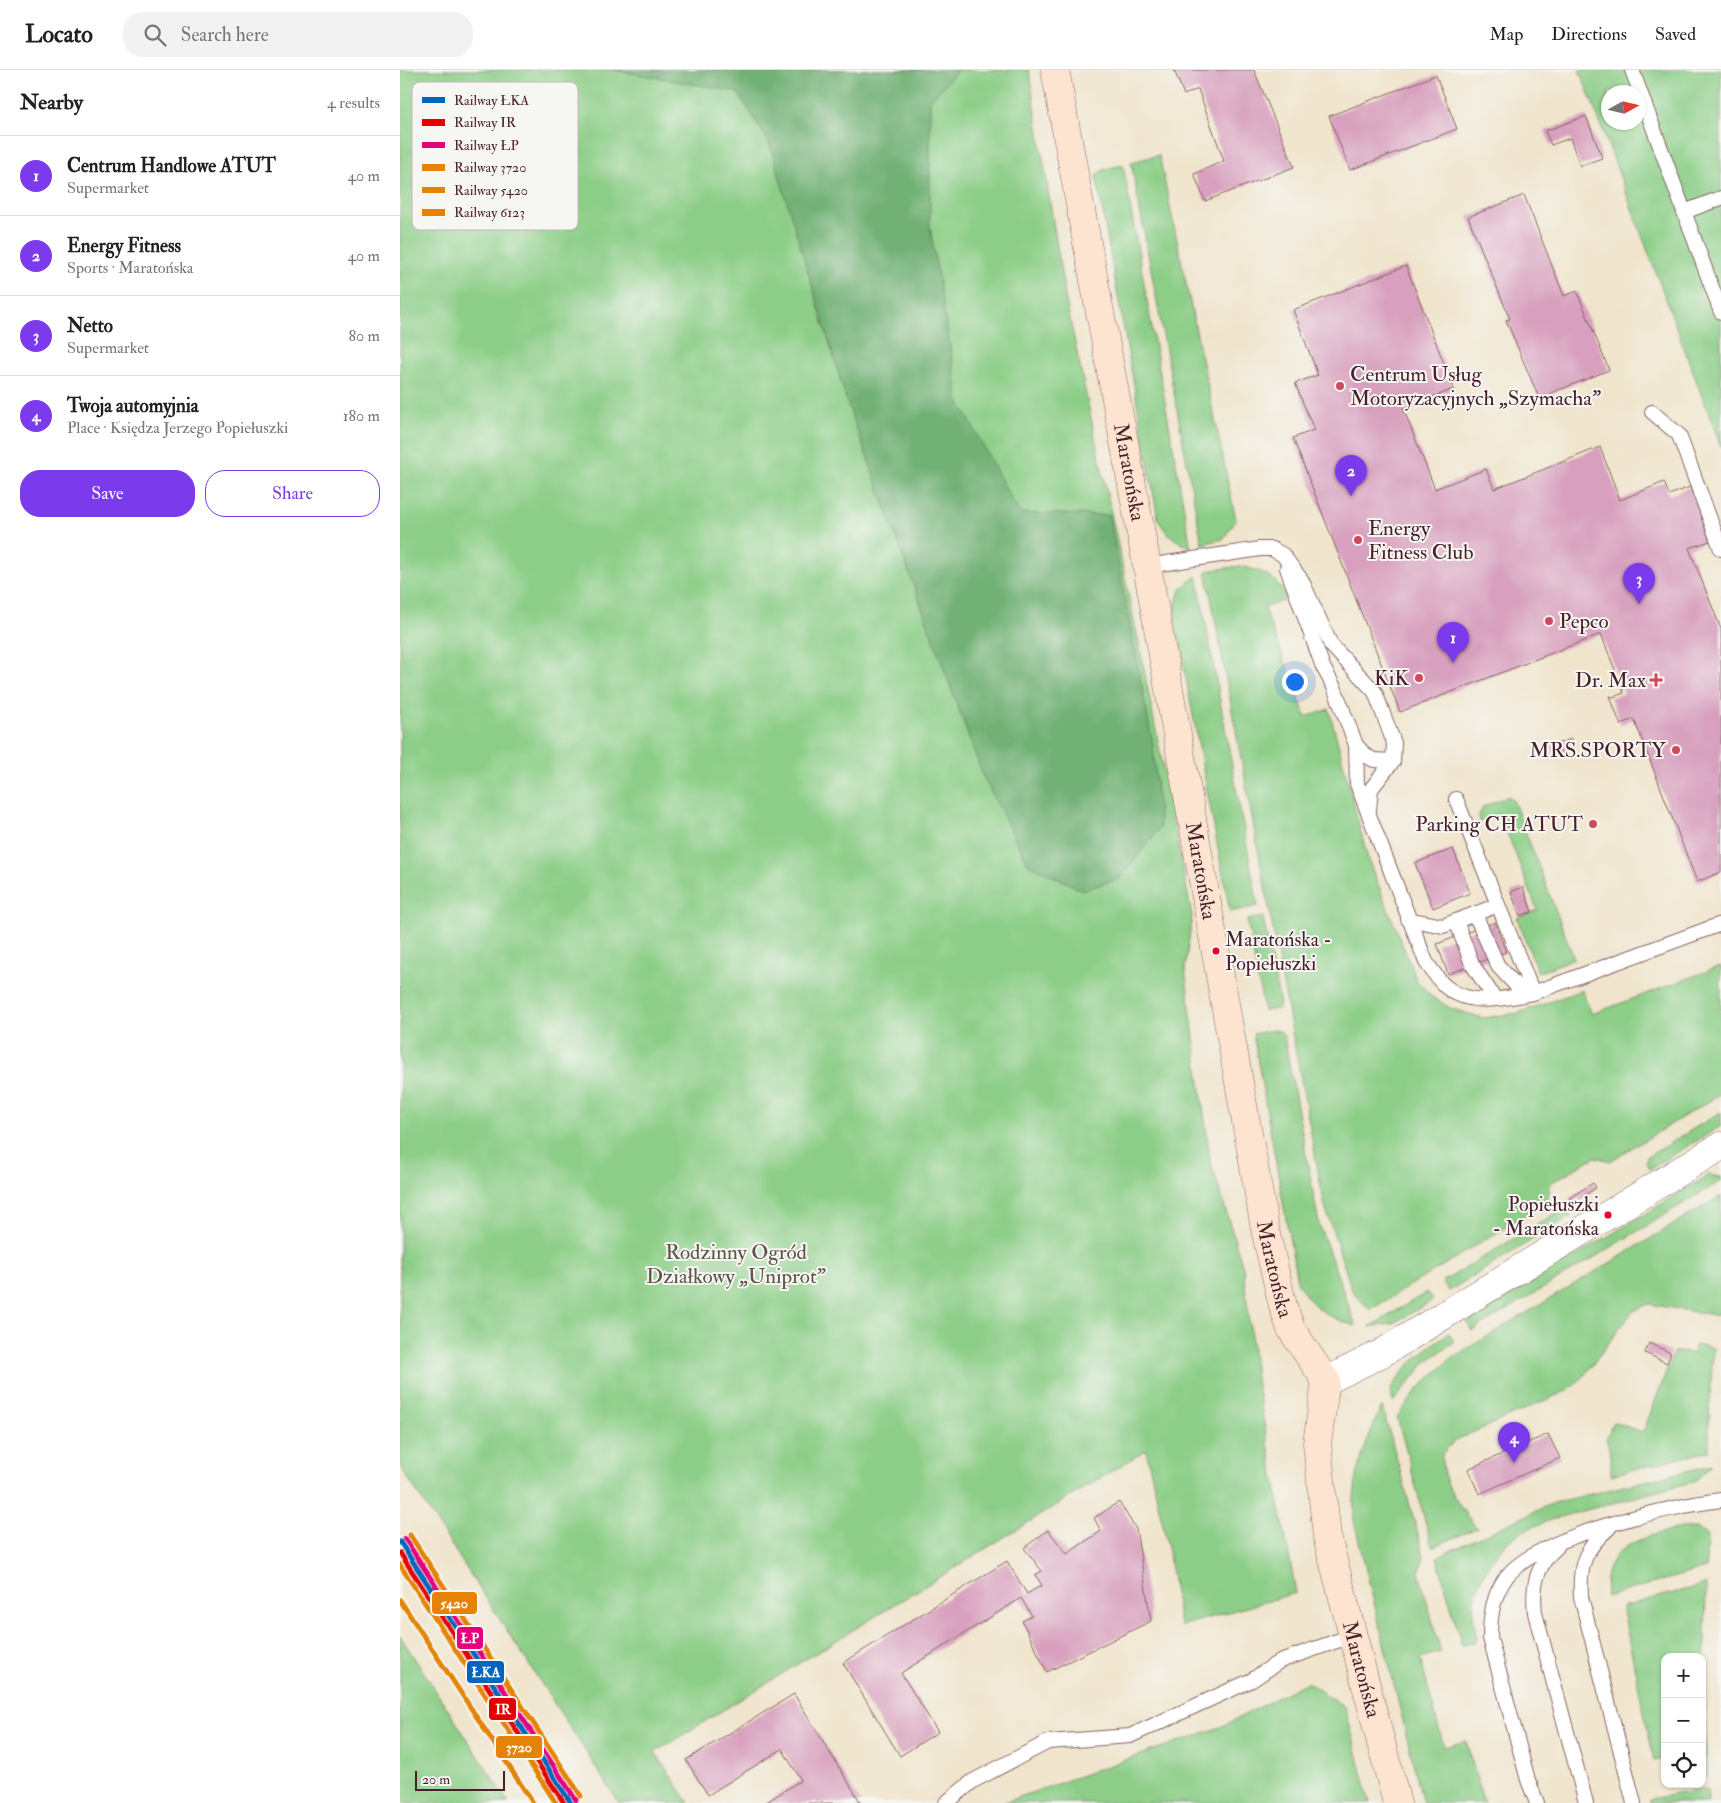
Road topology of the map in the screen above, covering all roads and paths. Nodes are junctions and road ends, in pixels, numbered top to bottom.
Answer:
1 (1055, 70) edge
2 (1632, 70) edge
3 (1721, 198) edge
4 (1684, 212) junction
5 (1721, 312) edge
6 (1652, 412) dead end
7 (1721, 549) edge
8 (1283, 555) junction
9 (1147, 566) junction
10 (1356, 745) junction
11 (1393, 761) junction
12 (1456, 799) dead end
13 (1368, 810) junction
14 (1498, 905) junction
15 (1475, 914) junction
16 (1408, 919) junction
17 (1456, 921) junction
18 (1721, 924) edge
19 (1528, 994) junction
20 (1495, 999) junction
21 (1721, 1146) edge
22 (1326, 1381) junction
23 (1721, 1500) edge
24 (1614, 1524) junction
25 (1567, 1538) junction
26 (1354, 1635) junction
27 (946, 1803) edge
28 (1397, 1803) edge
29 (1537, 1803) edge
30 (1586, 1803) edge
31 (1634, 1803) edge

1 - 9 main road, Maratońska
2 - 4 lane
3 - 4 lane
4 - 5 lane
6 - 7 lane
8 - 9 lane
8 - 10 lane
8 - 11 lane
9 - 22 main road, Maratońska
10 - 11 lane
10 - 13 lane
11 - 13 lane
12 - 14 lane
13 - 16 lane
14 - 15 lane
14 - 19 lane
15 - 17 lane
15 - 19 lane
16 - 17 lane
16 - 20 lane
17 - 20 lane
18 - 19 lane
19 - 20 lane
21 - 22 street
22 - 26 main road, Maratońska
23 - 24 lane
24 - 25 lane
24 - 31 lane
25 - 29 lane
25 - 30 lane
26 - 27 lane
26 - 28 main road, Maratońska

